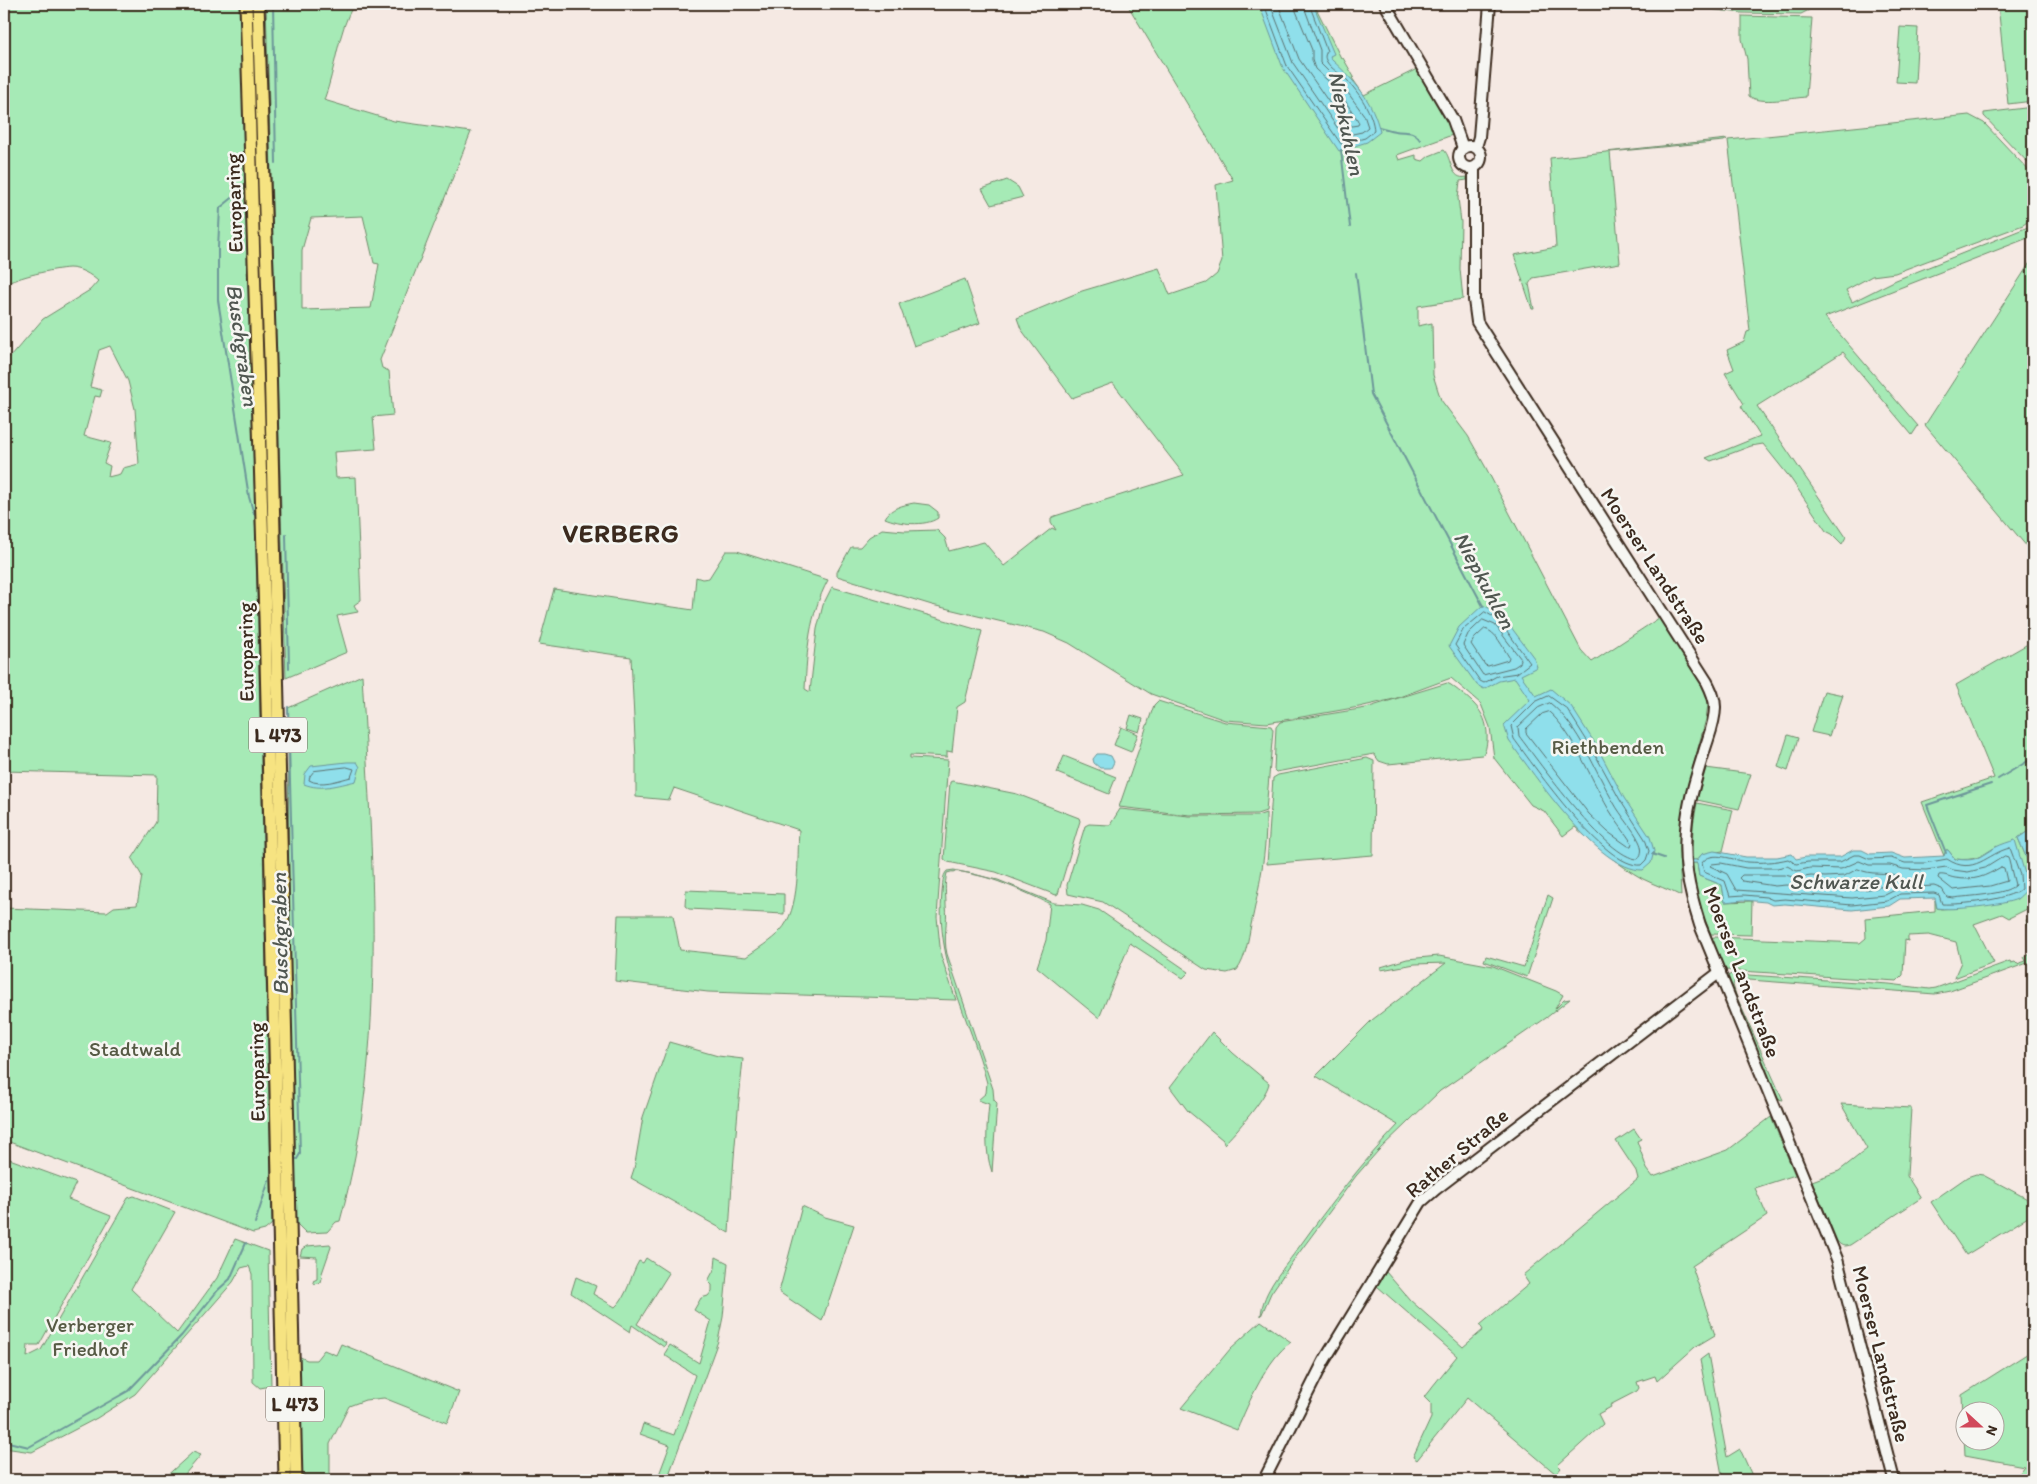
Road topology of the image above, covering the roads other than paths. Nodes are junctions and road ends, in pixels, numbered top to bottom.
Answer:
1 (246, 4) edge
2 (258, 4) edge
3 (1385, 4) edge
4 (1490, 4) edge
5 (1476, 147) junction
6 (1462, 148) junction
7 (1474, 168) junction
8 (1720, 972) junction
9 (285, 1480) edge
10 (296, 1480) edge
11 (1264, 1480) edge
12 (1894, 1480) edge

1 - 9 main road, Europaring / L 473
2 - 10 main road, Europaring / L 473
3 - 6 main road
4 - 5 main road
5 - 6 main road
5 - 7 main road
6 - 7 main road
7 - 8 main road, Moerser Landstraße
8 - 11 main road, Rather Straße
8 - 12 main road, Moerser Landstraße

